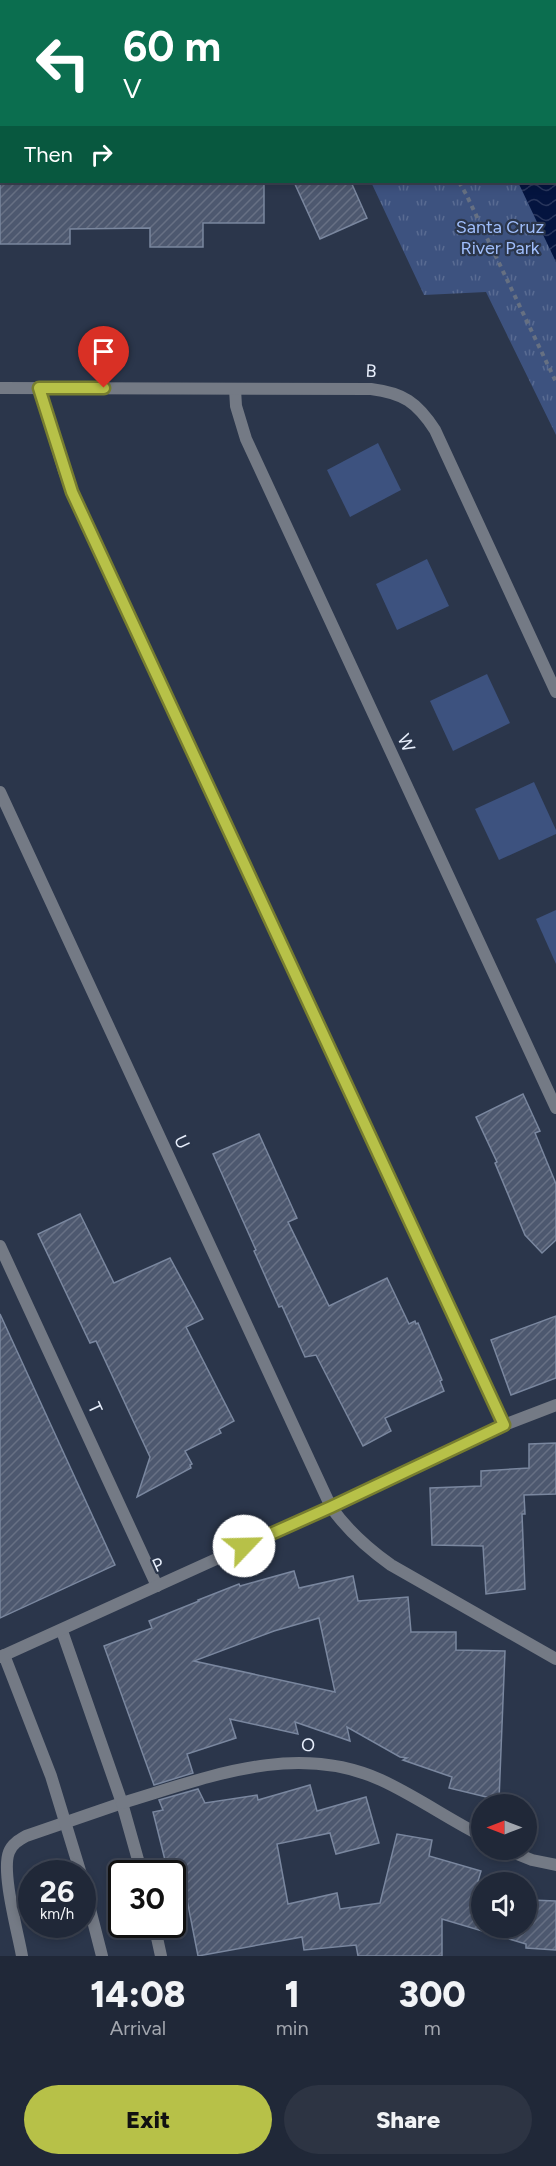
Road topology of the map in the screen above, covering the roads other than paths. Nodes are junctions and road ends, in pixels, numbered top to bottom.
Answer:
1 (0, 388) edge
2 (39, 388) junction
3 (235, 389) junction
4 (556, 692) edge
5 (0, 792) edge
6 (556, 1108) edge
7 (0, 1245) edge
8 (556, 1406) edge
9 (504, 1425) junction
10 (331, 1507) junction
11 (157, 1586) junction
12 (62, 1631) junction
13 (2, 1656) edge
14 (556, 1659) edge
15 (122, 1803) junction
16 (65, 1821) junction
17 (471, 1830) edge
18 (77, 1860) edge
19 (138, 1860) edge
20 (532, 1860) edge
21 (556, 1865) edge
22 (96, 1933) edge
23 (157, 1938) edge
24 (22, 1956) edge
25 (102, 1956) edge
26 (160, 1956) edge

1 - 2 street, B
2 - 3 street, B
2 - 9 street
3 - 4 street, B
3 - 6 street, W
5 - 10 street, U
7 - 11 street, T
8 - 9 street, P
9 - 10 street, P
10 - 11 street, P
10 - 14 street
11 - 12 street, P
12 - 13 street, P
12 - 15 street
13 - 16 street
15 - 16 street, O
15 - 17 street, O
15 - 19 street
16 - 18 street
16 - 24 street, O
20 - 21 street
22 - 25 street
23 - 26 street

